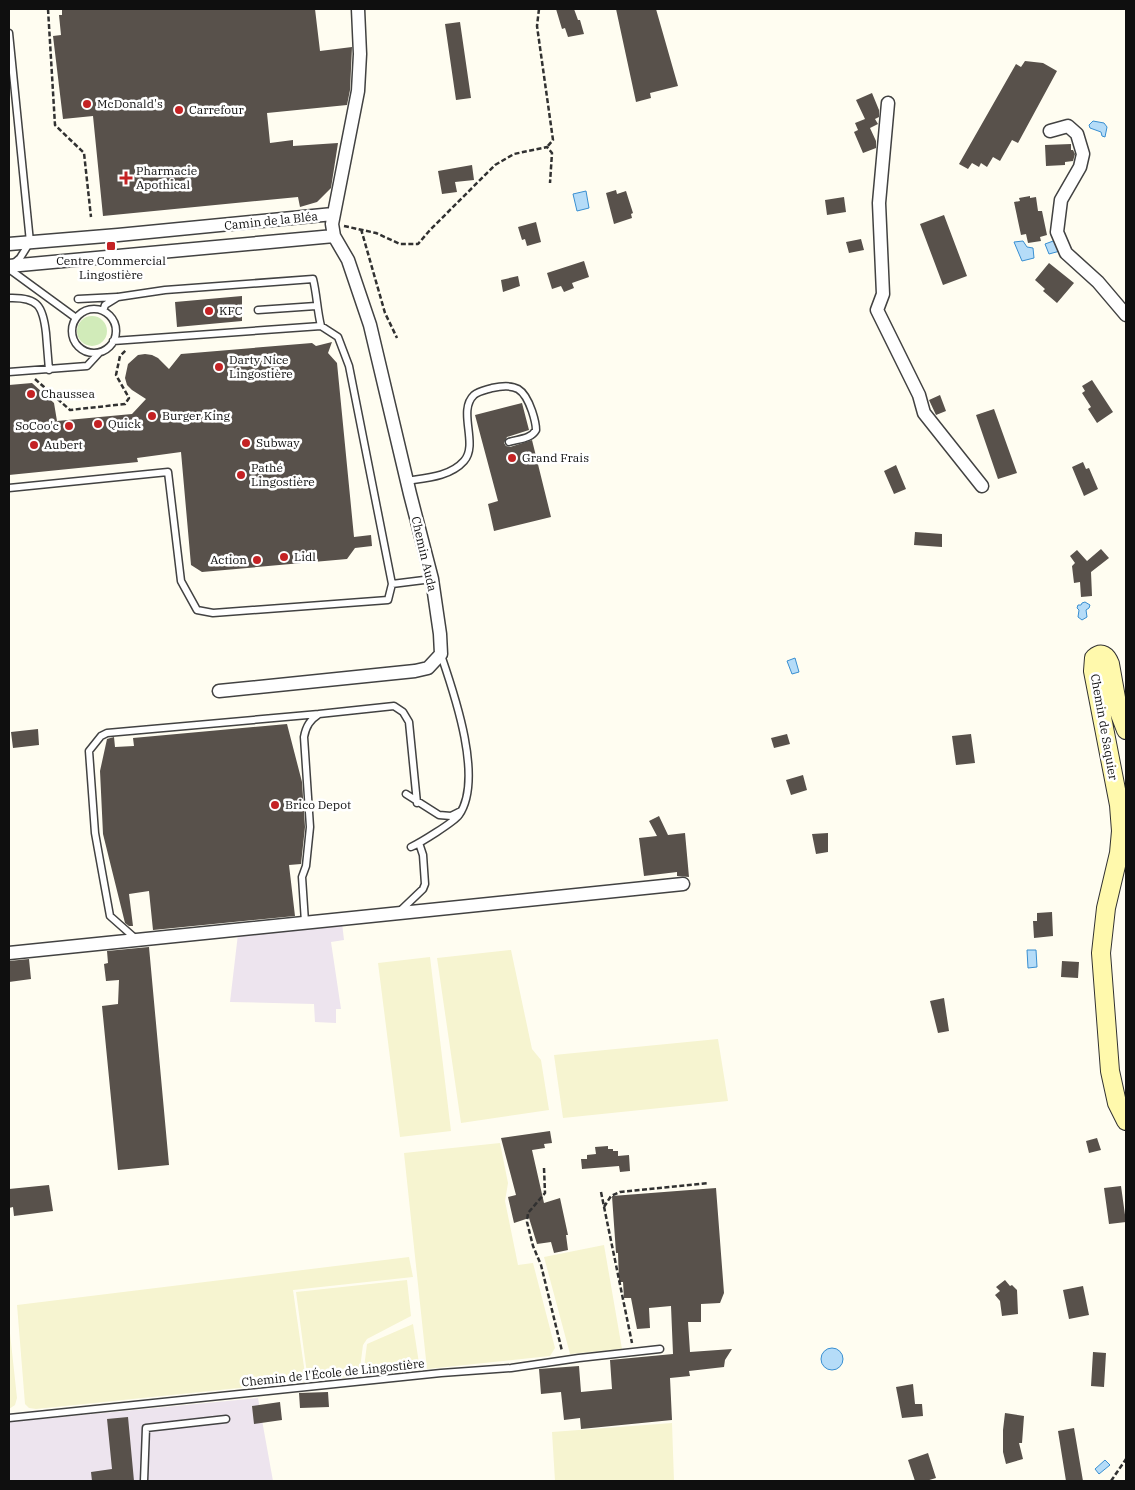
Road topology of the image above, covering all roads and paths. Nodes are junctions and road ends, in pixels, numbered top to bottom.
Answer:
1 (48, 9) edge
2 (358, 9) edge
3 (539, 9) edge
4 (9, 33) edge
5 (888, 103) dead end
6 (1050, 131) dead end
7 (547, 147) junction
8 (550, 183) dead end
9 (91, 217) dead end
10 (333, 225) junction
11 (362, 229) junction
12 (30, 242) junction
13 (9, 244) edge
14 (10, 266) edge
15 (118, 297) junction
16 (9, 298) edge
17 (78, 299) dead end
18 (316, 306) junction
19 (258, 310) dead end
20 (103, 311) junction
21 (1126, 315) edge
22 (76, 318) junction
23 (321, 326) junction
24 (397, 338) dead end
25 (113, 341) junction
26 (129, 346) dead end
27 (99, 353) junction
28 (49, 370) junction
29 (9, 372) edge
30 (33, 378) dead end
31 (509, 442) dead end
32 (406, 481) junction
33 (982, 486) dead end
34 (9, 488) edge
35 (432, 579) junction
36 (392, 584) junction
37 (441, 654) junction
38 (219, 691) dead end
39 (320, 714) junction
40 (1126, 730) edge
41 (406, 794) dead end
42 (418, 802) junction
43 (462, 810) junction
44 (419, 843) junction
45 (411, 847) dead end
46 (683, 884) dead end
47 (400, 912) junction
48 (305, 922) junction
49 (137, 939) junction
50 (9, 953) edge
51 (1126, 1121) edge
52 (544, 1168) dead end
53 (708, 1182) dead end
54 (601, 1192) dead end
55 (604, 1208) junction
56 (660, 1349) dead end
57 (633, 1352) junction
58 (563, 1360) junction
59 (9, 1418) edge
60 (226, 1419) dead end
61 (1126, 1460) edge
62 (144, 1481) edge
63 (1111, 1481) edge

1 - 9 path
2 - 10 street, Camin de la Bléa
3 - 7 path
4 - 12 lane
5 - 33 street
6 - 21 street
7 - 8 path
7 - 11 path
10 - 11 path
10 - 12 street, Camin de la Bléa
10 - 14 street, Camin de la Bléa
10 - 32 street, Chemin Auda
11 - 24 path
12 - 13 street, Camin de la Bléa
12 - 14 lane
14 - 22 lane
15 - 17 lane
15 - 18 lane
15 - 20 lane
16 - 28 lane
18 - 19 lane
18 - 23 lane
20 - 22 lane
20 - 25 lane
22 - 27 lane
23 - 25 lane
23 - 36 lane
25 - 27 lane
26 - 30 path
27 - 28 lane
28 - 29 lane
31 - 32 lane
32 - 35 street, Chemin Auda
34 - 36 lane
35 - 36 lane
35 - 37 street, Chemin Auda
37 - 38 street
37 - 43 lane
39 - 42 lane
39 - 48 lane
39 - 49 lane
40 - 51 street, Chemin de Saquier
41 - 42 lane
42 - 43 lane
43 - 44 lane
44 - 45 lane
44 - 47 lane
46 - 47 street
47 - 48 street
48 - 49 street
49 - 50 street
52 - 58 path
53 - 55 path
54 - 55 path
55 - 57 path
56 - 57 lane, Chemin de l'École de Lingostière
57 - 58 lane, Chemin de l'École de Lingostière
58 - 59 lane, Chemin de l'École de Lingostière
60 - 62 lane
61 - 63 path

